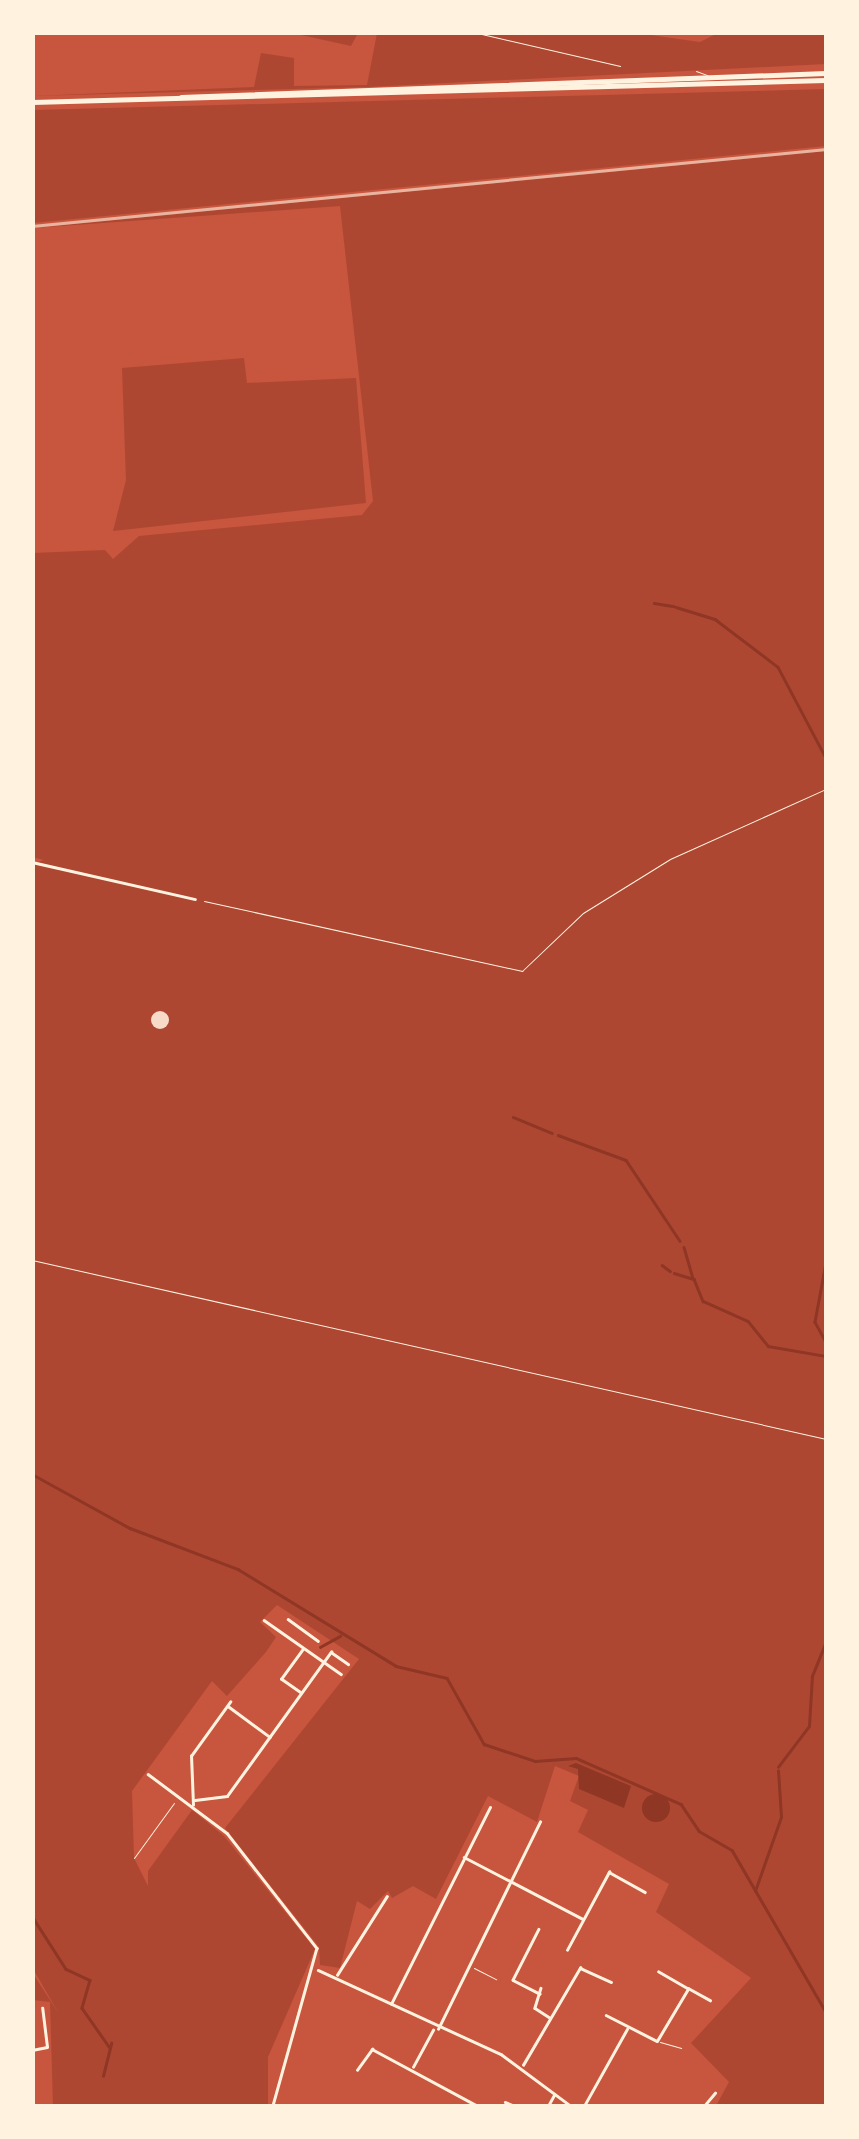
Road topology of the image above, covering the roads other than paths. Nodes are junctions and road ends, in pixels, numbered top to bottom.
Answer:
1 (473, 32) edge
2 (620, 66) dead end
3 (696, 71) dead end
4 (826, 73) edge
5 (826, 80) edge
6 (728, 82) junction
7 (158, 100) junction
8 (32, 102) edge
9 (32, 862) edge
10 (196, 899) road end
11 (288, 1619) dead end
12 (264, 1620) dead end
13 (295, 1624) junction
14 (286, 1636) junction
15 (318, 1640) dead end
16 (304, 1648) junction
17 (324, 1662) junction
18 (348, 1664) dead end
19 (340, 1674) dead end
20 (301, 1693) junction
21 (270, 1737) junction
22 (148, 1774) dead end
23 (194, 1800) junction
24 (192, 1806) junction
25 (490, 1806) dead end
26 (540, 1822) dead end
27 (463, 1856) junction
28 (514, 1882) junction
29 (645, 1892) dead end
30 (387, 1896) dead end
31 (583, 1920) junction
32 (539, 1930) dead end
33 (568, 1950) dead end
34 (317, 1970) junction
35 (658, 1972) dead end
36 (337, 1977) junction
37 (611, 1982) dead end
38 (688, 1988) junction
39 (710, 2000) dead end
40 (534, 2005) junction
41 (390, 2006) junction
42 (42, 2008) dead end
43 (530, 2013) dead end
44 (606, 2014) dead end
45 (550, 2018) junction
46 (628, 2026) junction
47 (435, 2030) junction
48 (658, 2041) junction
49 (680, 2048) dead end
50 (32, 2050) edge
51 (522, 2066) junction
52 (412, 2068) junction
53 (356, 2070) dead end
54 (715, 2093) dead end
55 (554, 2094) junction
56 (505, 2102) dead end
57 (273, 2106) edge
58 (478, 2106) edge
59 (515, 2106) edge
60 (548, 2106) edge
61 (571, 2106) edge
62 (584, 2106) edge
63 (704, 2106) edge

1 - 2 lane
3 - 6 lane
4 - 6 main road
5 - 7 main road
6 - 7 main road
7 - 8 main road
9 - 10 street
11 - 13 street
12 - 14 street
13 - 14 street
13 - 15 street
14 - 16 street
16 - 17 street
16 - 20 street
17 - 18 street
17 - 19 street
17 - 20 street
20 - 21 street
21 - 23 street
21 - 23 street
22 - 24 street
23 - 24 street
24 - 34 street
25 - 27 street
26 - 28 street
27 - 28 street
27 - 41 street
28 - 31 street
28 - 47 street
29 - 31 street
30 - 36 street
31 - 33 street
32 - 40 street
34 - 36 street
34 - 57 street
35 - 38 street
36 - 41 street
37 - 45 street
38 - 39 street
38 - 48 street
40 - 43 street
40 - 45 street
41 - 47 street
42 - 50 street
44 - 46 street
45 - 51 street
46 - 48 street
46 - 62 street
47 - 51 street
47 - 52 street
48 - 49 lane
51 - 55 street
52 - 53 street
52 - 58 street
54 - 63 street
55 - 60 street
55 - 61 street
56 - 59 street

